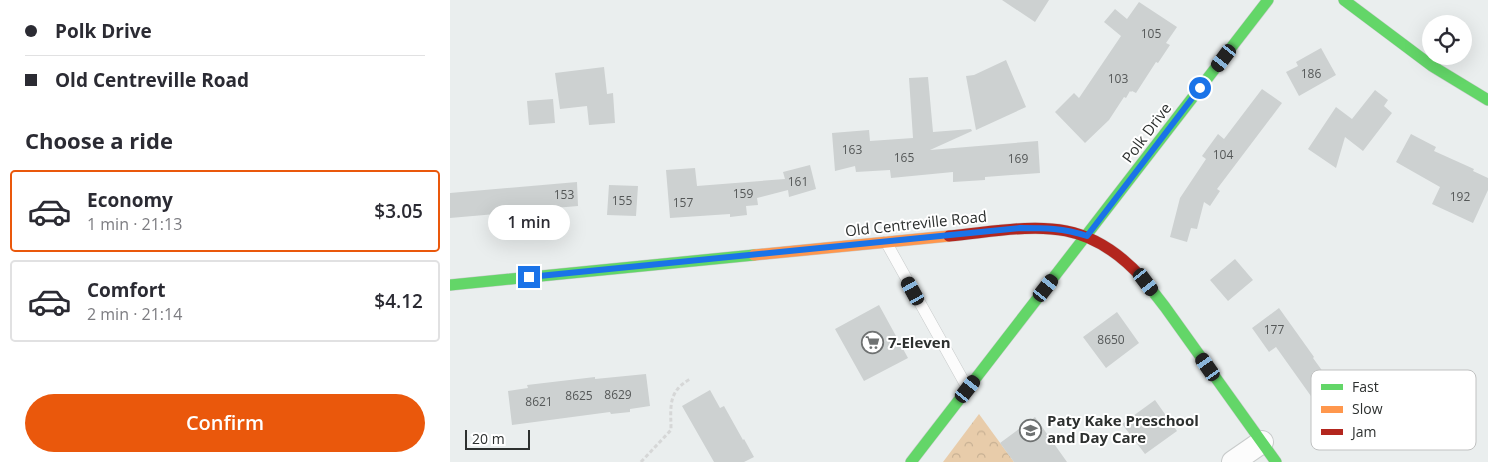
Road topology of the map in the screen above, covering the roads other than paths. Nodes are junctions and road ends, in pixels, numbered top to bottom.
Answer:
1 (1268, 0) edge
2 (1344, 0) edge
3 (1488, 100) edge
4 (1087, 236) junction
5 (885, 242) junction
6 (450, 285) edge
7 (968, 389) junction
8 (1262, 442) junction
9 (911, 462) edge
10 (1232, 462) edge
11 (1276, 462) edge

1 - 4 street, Polk Drive
2 - 3 street
4 - 5 street, Old Centreville Road
4 - 7 street, Polk Drive
4 - 8 street, Old Centreville Road
5 - 6 street, Old Centreville Road
5 - 7 lane
7 - 9 street, Polk Drive
8 - 10 street
8 - 11 street, Old Centreville Road

